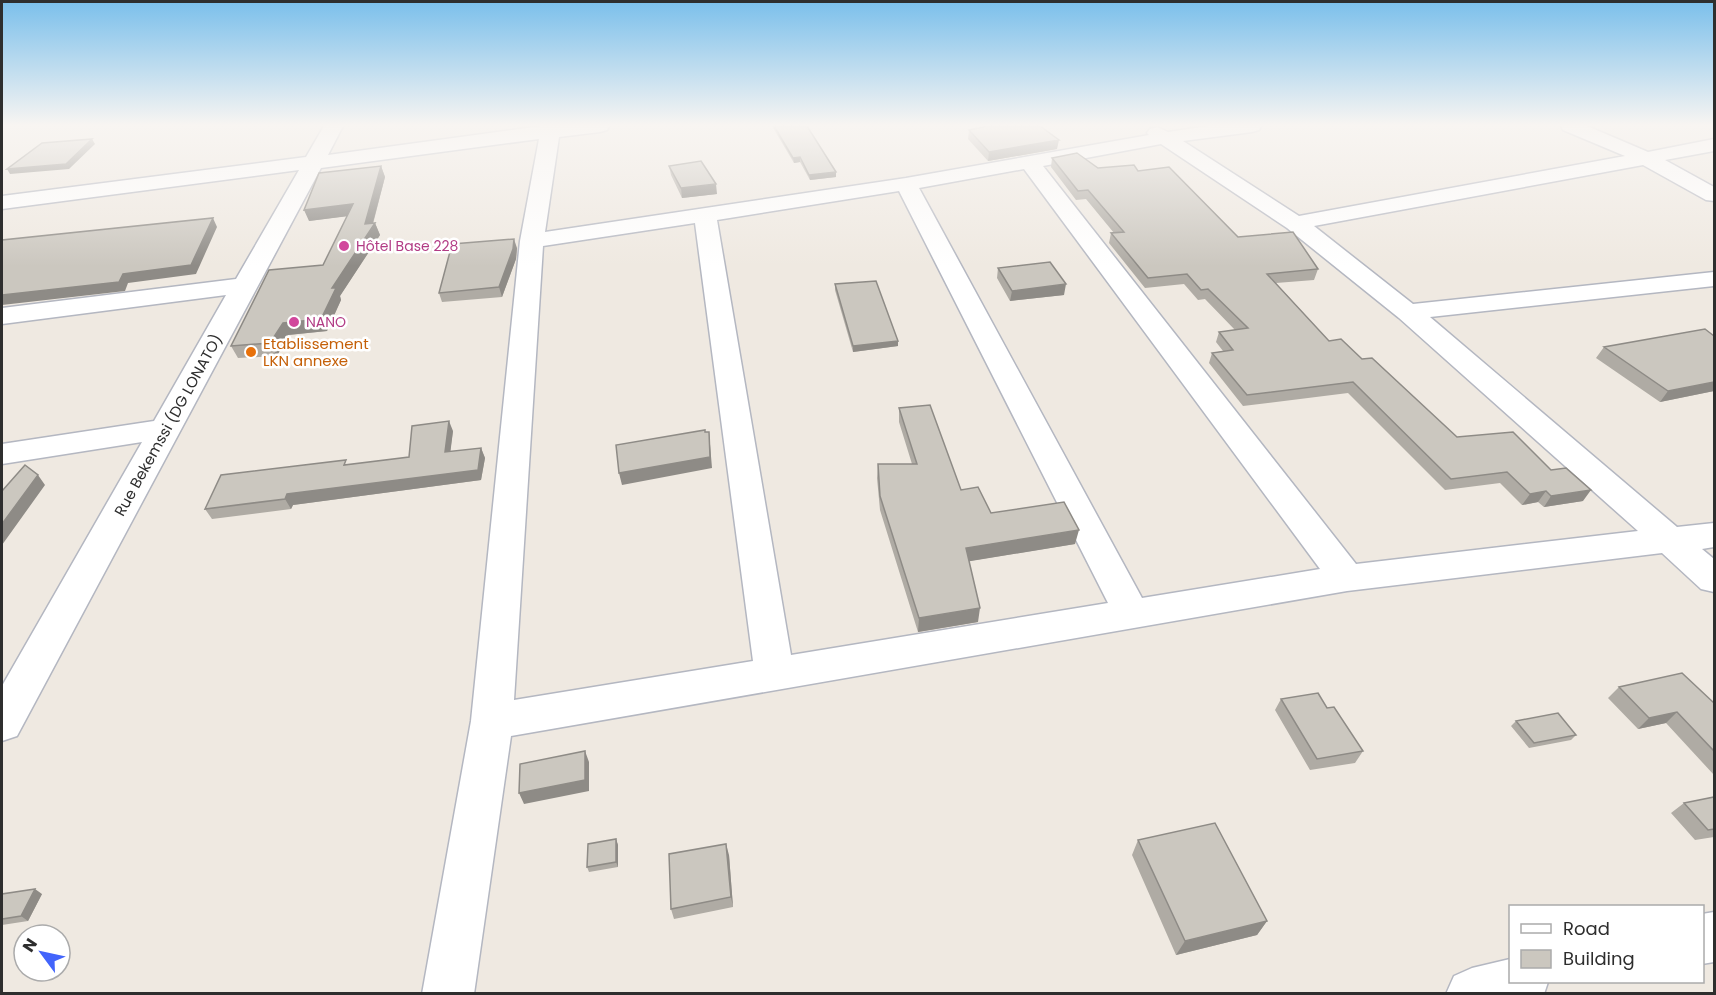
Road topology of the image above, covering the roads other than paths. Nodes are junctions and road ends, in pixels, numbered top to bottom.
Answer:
1 (238, 172) edge
2 (308, 172) edge
3 (543, 172) edge
4 (971, 172) edge
5 (1038, 172) edge
6 (1217, 172) edge
7 (1568, 172) edge
8 (1672, 172) edge
9 (906, 184) junction
10 (1714, 195) edge
11 (2, 202) edge
12 (705, 215) junction
13 (1294, 223) junction
14 (532, 242) junction
15 (1714, 279) edge
16 (244, 285) junction
17 (1408, 312) junction
18 (2, 316) edge
19 (166, 429) junction
20 (2, 454) edge
21 (1714, 535) edge
22 (1672, 541) junction
23 (1347, 579) junction
24 (1714, 579) edge
25 (1132, 614) junction
26 (774, 673) junction
27 (492, 721) junction
28 (2, 723) edge
29 (1514, 983) edge
30 (448, 993) edge
31 (1472, 993) edge

1 - 11 street
2 - 16 street, Rue Bekemssi (DG LONATO)
3 - 14 street
4 - 9 street
5 - 23 street
6 - 13 street
7 - 13 street
8 - 10 street
9 - 12 street
9 - 25 street
12 - 14 street
12 - 26 street
13 - 17 street
14 - 27 street
15 - 17 street
16 - 18 street
16 - 19 street, Rue Bekemssi (DG LONATO)
17 - 22 street
19 - 20 street
19 - 28 street, Rue Bekemssi (DG LONATO)
21 - 22 street
22 - 23 street
22 - 24 street
23 - 25 street
25 - 26 street
26 - 27 street
27 - 30 street
29 - 31 street

